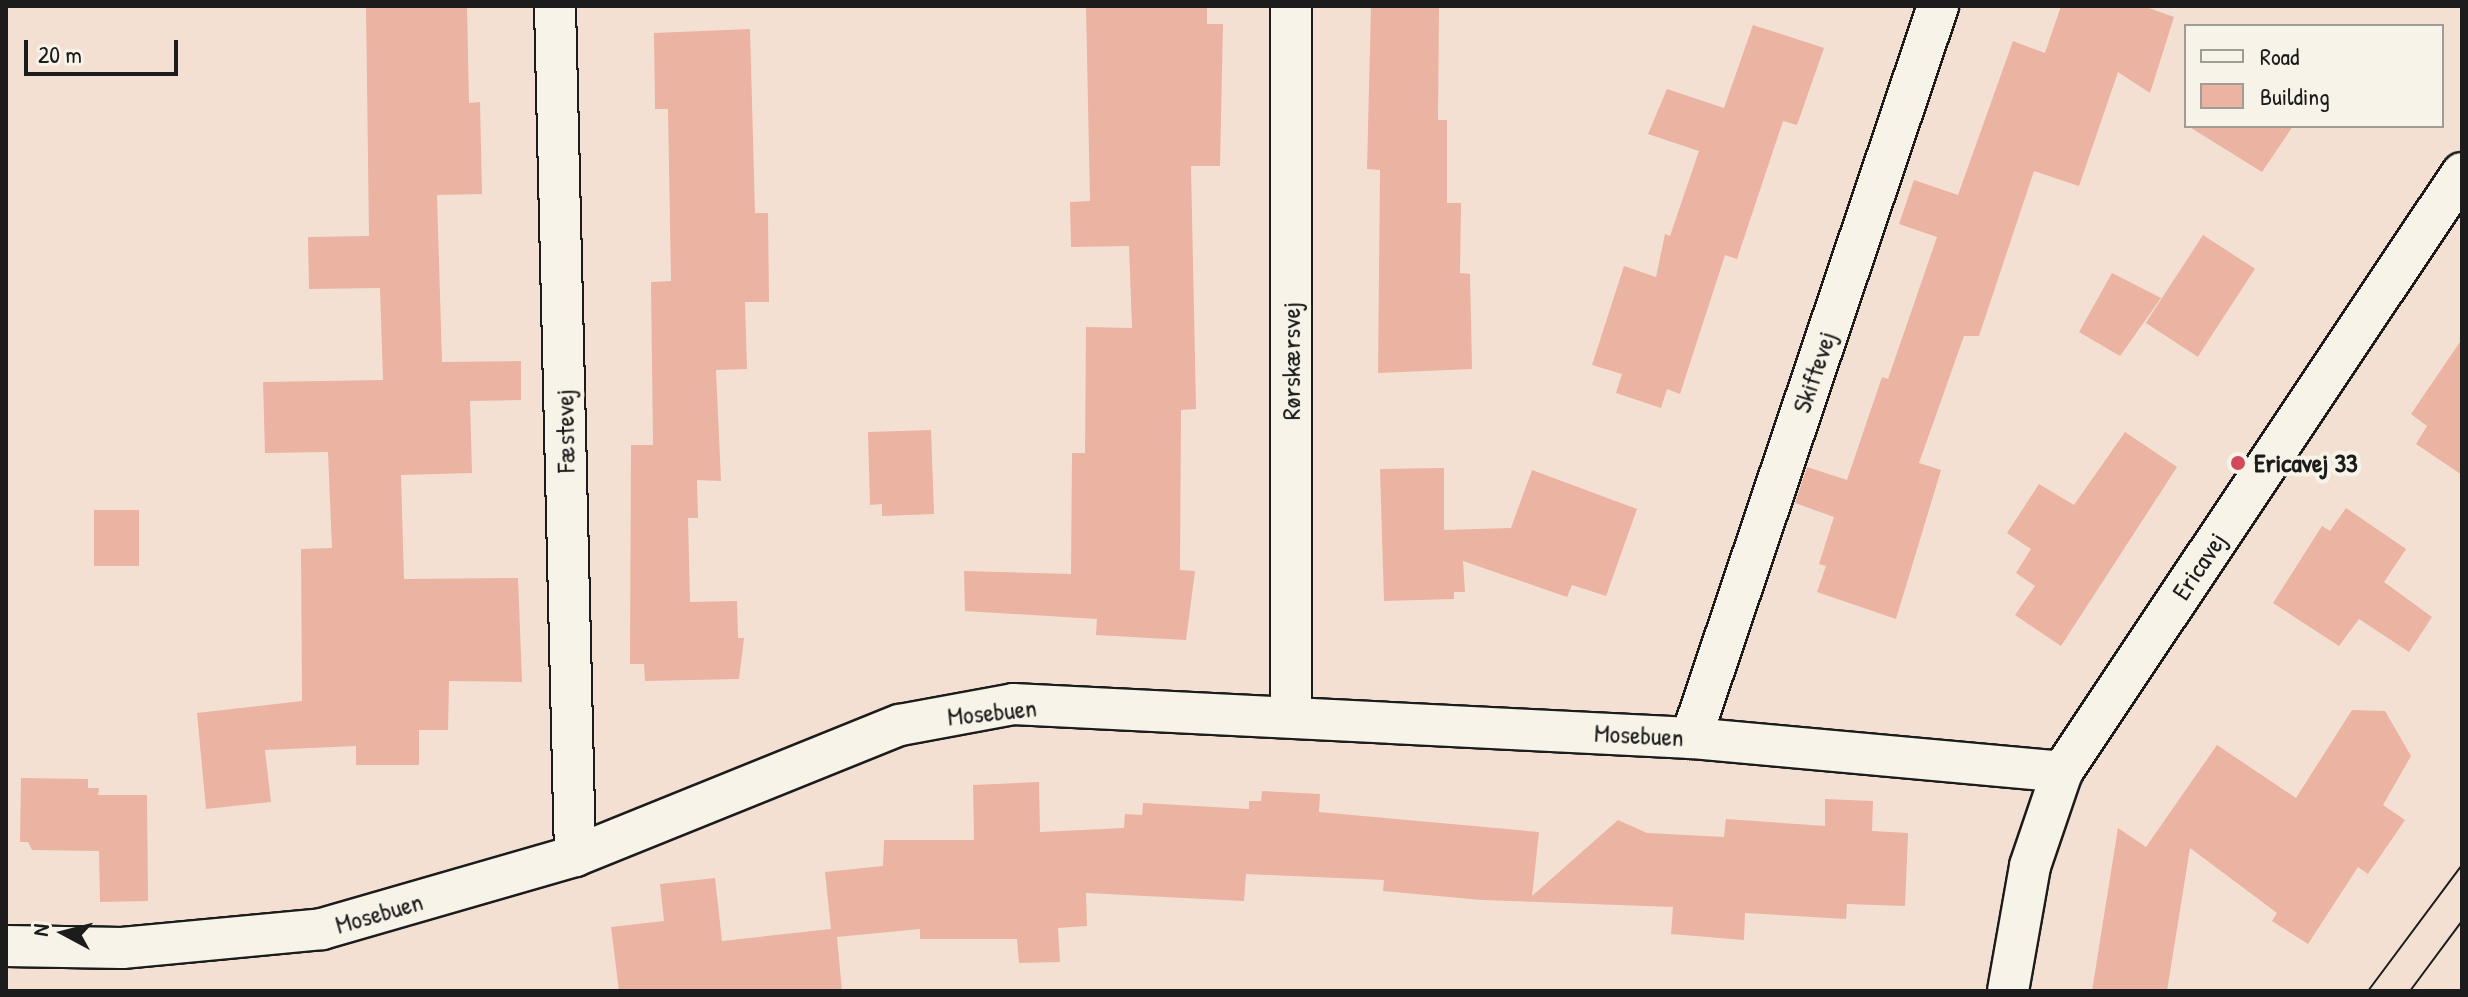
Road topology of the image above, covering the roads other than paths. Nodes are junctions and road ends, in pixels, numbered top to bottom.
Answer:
1 (555, 6) edge
2 (1291, 6) edge
3 (1938, 6) edge
4 (2462, 173) edge
5 (1291, 716) junction
6 (1691, 738) junction
7 (2062, 772) junction
8 (575, 856) junction
9 (6, 946) edge
10 (2008, 991) edge

1 - 8 street, Fæstevej
2 - 5 street, Rørskærsvej
3 - 6 street, Skiftevej
4 - 7 street, Ericavej
5 - 6 street, Mosebuen
5 - 8 street, Mosebuen
6 - 7 street, Mosebuen
7 - 10 street, Ericavej
8 - 9 street, Mosebuen

